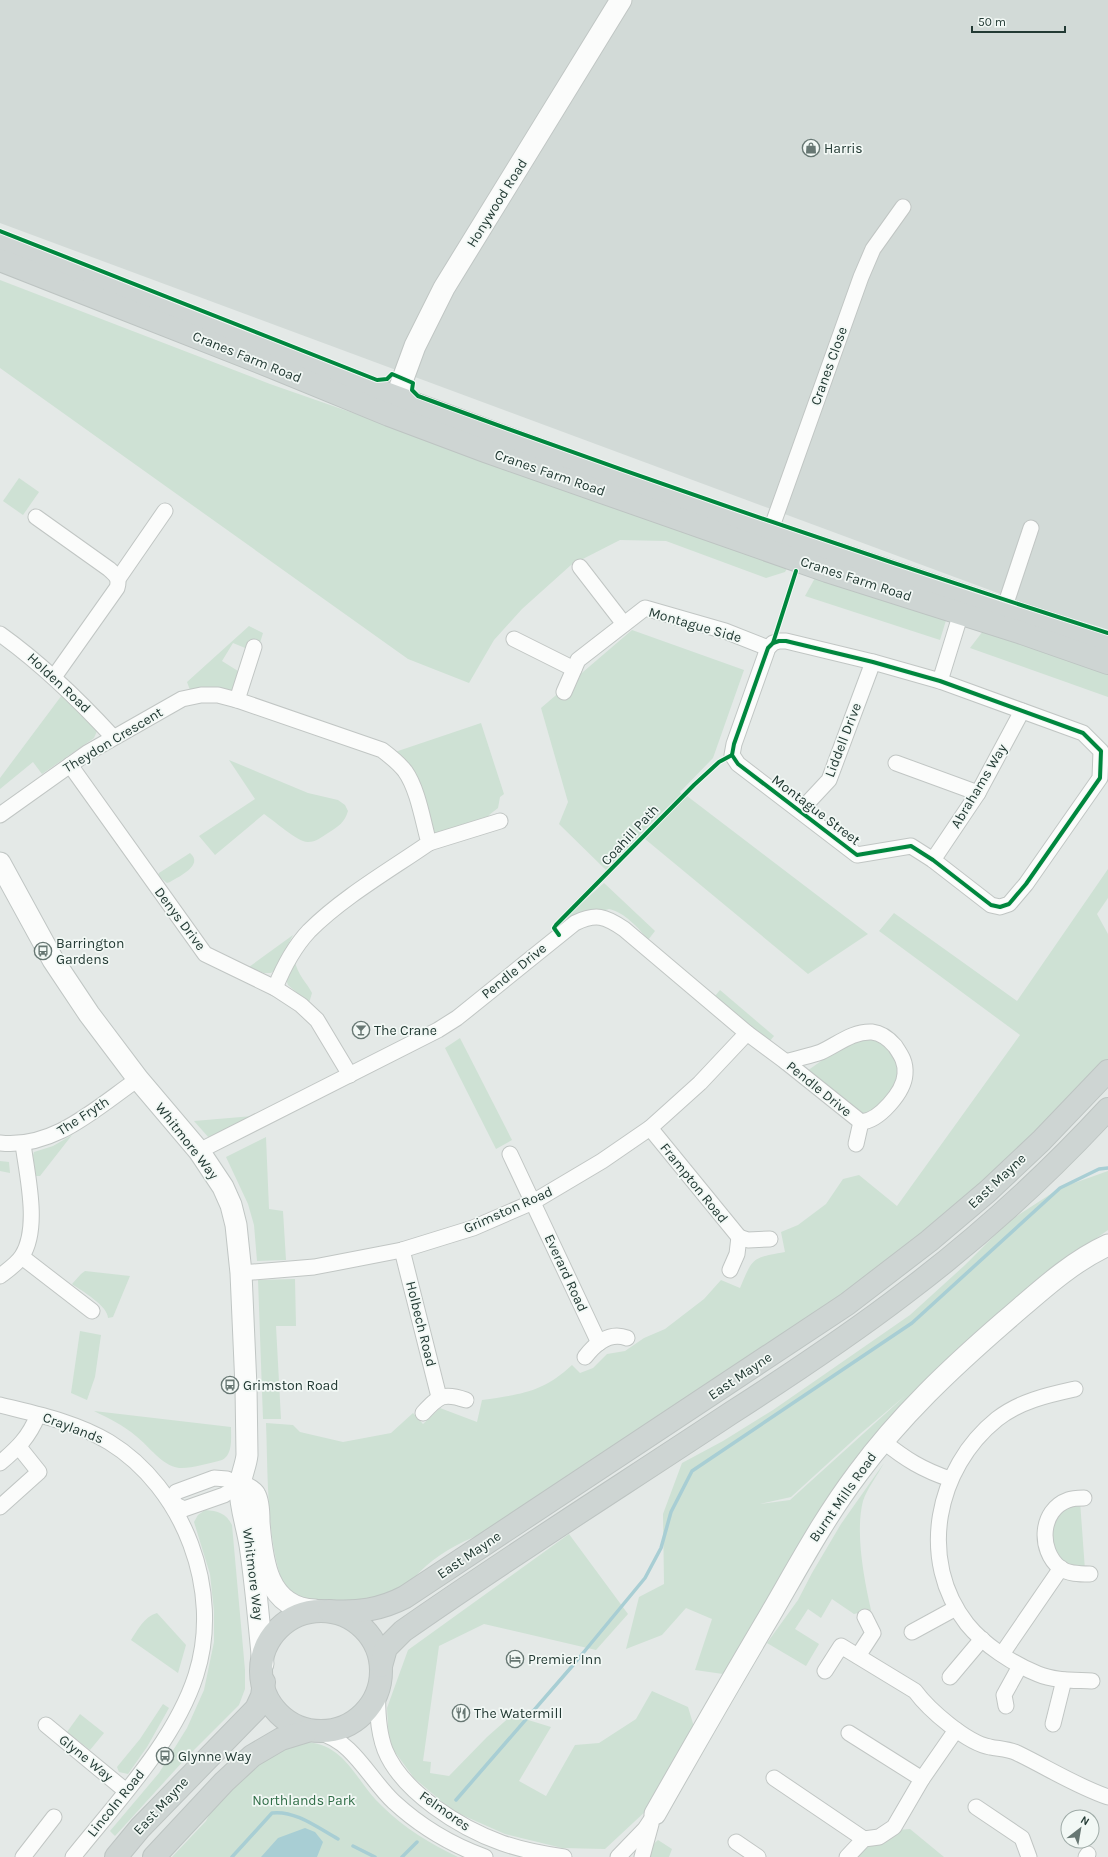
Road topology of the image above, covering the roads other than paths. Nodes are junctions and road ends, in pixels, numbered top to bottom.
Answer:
1 (621, 0) edge
2 (903, 207) dead end
3 (0, 242) edge
4 (0, 260) edge
5 (393, 406) junction
6 (165, 512) dead end
7 (36, 518) dead end
8 (1031, 528) dead end
9 (770, 532) junction
10 (580, 567) dead end
11 (118, 579) junction
12 (1004, 610) junction
13 (961, 613) junction
14 (624, 624) junction
15 (0, 634) edge
16 (514, 640) dead end
17 (1108, 643) edge
18 (254, 647) dead end
19 (768, 648) junction
20 (873, 662) junction
21 (1108, 663) edge
22 (574, 669) junction
23 (54, 677) junction
24 (940, 681) junction
25 (564, 692) dead end
26 (237, 700) junction
27 (1022, 711) junction
28 (113, 737) junction
29 (896, 763) dead end
30 (70, 765) junction
31 (978, 793) junction
32 (801, 810) junction
33 (0, 815) edge
34 (500, 821) dead end
35 (430, 844) junction
36 (933, 860) junction
37 (0, 863) edge
38 (275, 988) junction
39 (747, 1033) junction
40 (786, 1062) junction
41 (1108, 1071) edge
42 (350, 1075) junction
43 (138, 1079) junction
44 (1108, 1109) edge
45 (860, 1122) junction
46 (650, 1128) junction
47 (0, 1143) edge
48 (23, 1144) junction
49 (856, 1144) dead end
50 (199, 1151) junction
51 (510, 1154) dead end
52 (532, 1202) junction
53 (739, 1237) junction
54 (770, 1239) dead end
55 (1108, 1245) edge
56 (402, 1250) junction
57 (22, 1257) junction
58 (730, 1270) dead end
59 (241, 1274) junction
60 (0, 1276) edge
61 (92, 1311) dead end
62 (627, 1338) dead end
63 (599, 1343) junction
64 (585, 1357) dead end
65 (1075, 1389) dead end
66 (439, 1397) junction
67 (466, 1400) dead end
68 (0, 1405) edge
69 (423, 1413) dead end
70 (38, 1415) junction
71 (883, 1441) junction
72 (19, 1447) junction
73 (0, 1463) edge
74 (950, 1479) junction
75 (240, 1485) junction
76 (1084, 1498) dead end
77 (170, 1502) junction
78 (0, 1507) edge
79 (1061, 1568) junction
80 (1090, 1574) dead end
81 (956, 1608) junction
82 (322, 1611) junction
83 (865, 1617) dead end
84 (912, 1632) dead end
85 (982, 1639) junction
86 (1002, 1654) junction
87 (858, 1656) junction
88 (1020, 1666) junction
89 (825, 1671) dead end
90 (264, 1673) junction
91 (380, 1675) junction
92 (950, 1677) dead end
93 (1064, 1680) junction
94 (1092, 1681) dead end
95 (1006, 1706) dead end
96 (46, 1724) dead end
97 (1053, 1724) dead end
98 (956, 1730) junction
99 (313, 1732) junction
100 (849, 1733) dead end
101 (774, 1778) dead end
102 (922, 1779) junction
103 (126, 1791) junction
104 (1108, 1797) edge
105 (976, 1807) dead end
106 (655, 1814) junction
107 (54, 1817) dead end
108 (864, 1839) junction
109 (736, 1842) dead end
110 (23, 1857) edge
111 (73, 1857) edge
112 (116, 1857) edge
113 (154, 1857) edge
114 (485, 1857) edge
115 (564, 1857) edge
116 (618, 1857) edge
117 (642, 1857) edge
118 (758, 1857) edge
119 (847, 1857) edge
120 (1029, 1857) edge

1 - 5 street, Honywood Road
2 - 9 street, Cranes Close
3 - 5 main road, Cranes Farm Road
4 - 5 main road, Cranes Farm Road
5 - 9 main road, Cranes Farm Road
5 - 13 main road, Cranes Farm Road
6 - 11 street
7 - 11 street
8 - 12 street
9 - 12 main road, Cranes Farm Road
10 - 14 street
11 - 23 street
12 - 17 main road, Cranes Farm Road
13 - 21 main road, Cranes Farm Road
13 - 24 street
14 - 19 street, Montague Side
14 - 22 street, Montague Side
15 - 23 street, Holden Road
16 - 22 street
18 - 26 street
19 - 20 street, Montague Street
19 - 32 street, Montague Street
20 - 24 street, Montague Street
20 - 32 street, Liddell Drive
22 - 25 street, Montague Side
23 - 28 street, Holden Road
24 - 27 street, Montague Street
26 - 28 street, Theydon Crescent
26 - 35 street, Theydon Crescent
27 - 31 street, Abrahams Way
27 - 36 street, Montague Street
28 - 30 street, Theydon Crescent
29 - 31 street
30 - 33 street, Theydon Crescent
30 - 38 street, Denys Drive
31 - 36 street, Abrahams Way
32 - 36 street, Montague Street
34 - 35 street
35 - 38 street
37 - 43 street, Whitmore Way
38 - 42 street, Denys Drive
39 - 40 street, Pendle Drive
39 - 42 street, Pendle Drive
39 - 46 street, Grimston Road
40 - 45 street, Pendle Drive
40 - 45 street
41 - 82 main road, East Mayne
42 - 50 street, Pendle Drive
43 - 48 street, The Fryth
43 - 50 street, Whitmore Way
44 - 91 main road, East Mayne
45 - 49 street
46 - 52 street, Grimston Road
46 - 53 street, Frampton Road
47 - 48 street, The Fryth
48 - 57 street
50 - 59 street, Whitmore Way
51 - 52 street, Everard Road
52 - 56 street, Grimston Road
52 - 63 street, Everard Road
53 - 54 street
53 - 58 street
55 - 71 street, Burnt Mills Road
56 - 59 street, Grimston Road
56 - 66 street, Holbech Road
57 - 60 street
57 - 61 street
59 - 75 street, Whitmore Way
62 - 63 street
63 - 64 street
65 - 74 street
66 - 67 street
66 - 69 street
68 - 70 street, Craylands
70 - 72 street
70 - 77 street, Craylands
71 - 74 street
71 - 106 street, Burnt Mills Road
72 - 73 street
72 - 78 street
74 - 81 street
75 - 77 street
75 - 82 street, Whitmore Way
75 - 90 street, Whitmore Way
76 - 79 street
77 - 103 street, Lincoln Road
79 - 80 street
79 - 86 street
81 - 84 street
81 - 85 street
82 - 90 main road
82 - 91 main road
83 - 87 street
85 - 86 street
85 - 92 street
86 - 88 street
87 - 89 street
87 - 98 street
88 - 93 street
88 - 95 street
90 - 99 main road
90 - 112 main road, East Mayne
91 - 99 main road
91 - 115 street, Felmores
93 - 94 street
93 - 97 street
96 - 103 street, Glyne Way
98 - 102 street
98 - 104 street
99 - 113 main road, East Mayne
99 - 114 street, Felmores
100 - 102 street
101 - 108 street
102 - 108 street
103 - 111 street, Lincoln Road
105 - 120 street
106 - 116 street, Burnt Mills Road
106 - 117 street, Burnt Mills Road
107 - 110 street
108 - 119 street
109 - 118 street

